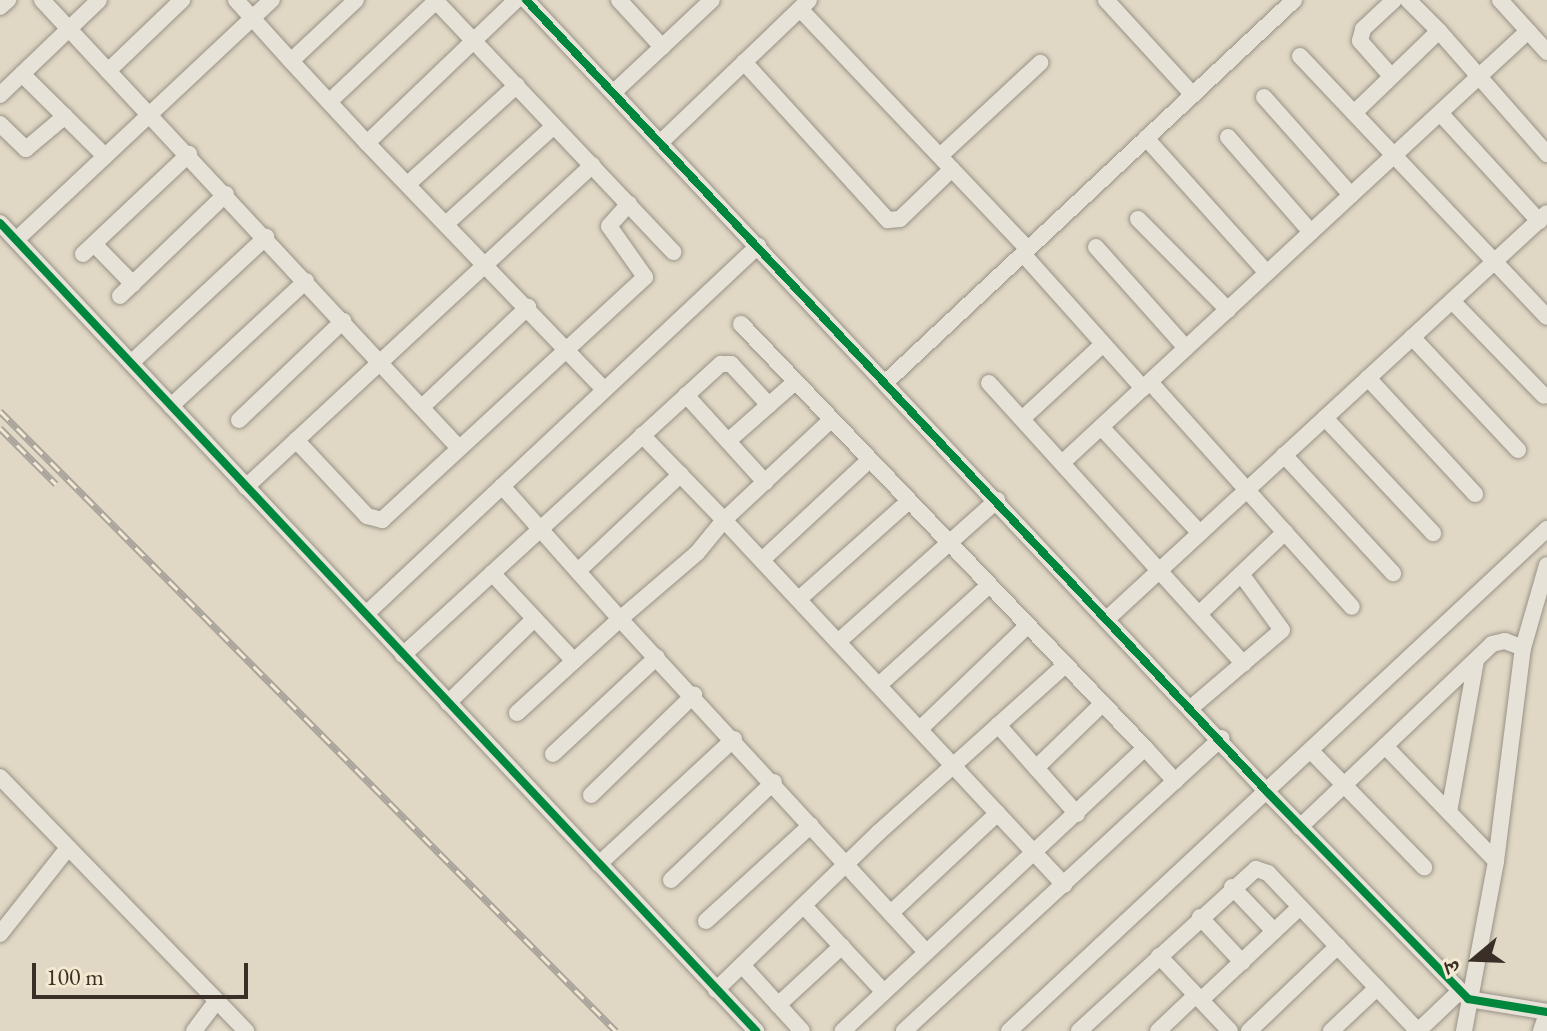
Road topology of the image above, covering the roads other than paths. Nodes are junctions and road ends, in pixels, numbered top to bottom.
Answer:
1 (8, 0) edge
2 (42, 0) edge
3 (99, 0) edge
4 (182, 0) edge
5 (236, 0) edge
6 (272, 0) edge
7 (356, 0) edge
8 (436, 0) edge
9 (516, 0) edge
10 (526, 0) edge
11 (619, 0) edge
12 (1106, 0) edge
13 (1294, 0) edge
14 (1394, 0) edge
15 (1408, 0) edge
16 (1500, 0) edge
17 (708, 2) edge
18 (805, 4) edge
19 (0, 7) edge
20 (253, 19) junction
21 (69, 28) junction
22 (1439, 31) junction
23 (1528, 31) junction
24 (475, 40) junction
25 (662, 47) junction
26 (1547, 52) edge
27 (1300, 56) dead end
28 (291, 61) junction
29 (744, 62) junction
30 (1040, 63) dead end
31 (108, 71) junction
32 (22, 74) junction
33 (1391, 76) junction
34 (1478, 77) junction
35 (517, 85) junction
36 (614, 92) junction
37 (0, 95) edge
38 (1193, 95) junction
39 (1264, 97) dead end
40 (329, 102) junction
41 (1354, 113) junction
42 (1440, 113) junction
43 (150, 115) junction
44 (65, 116) junction
45 (0, 124) edge
46 (554, 126) junction
47 (1228, 137) dead end
48 (1146, 138) junction
49 (661, 142) junction
50 (367, 143) junction
51 (189, 154) junction
52 (1547, 154) edge
53 (1394, 155) junction
54 (105, 156) junction
55 (940, 156) junction
56 (592, 165) junction
57 (952, 169) junction
58 (408, 184) junction
59 (226, 194) junction
60 (1351, 195) junction
61 (629, 204) junction
62 (1543, 217) edge
63 (1138, 219) dead end
64 (0, 223) edge
65 (447, 223) junction
66 (1311, 232) junction
67 (266, 237) junction
68 (16, 240) junction
69 (758, 246) junction
70 (1096, 247) dead end
71 (1026, 251) junction
72 (673, 252) dead end
73 (485, 261) junction
74 (1494, 262) junction
75 (1267, 273) junction
76 (306, 281) junction
77 (133, 284) junction
78 (120, 296) dead end
79 (1452, 301) junction
80 (528, 307) junction
81 (1228, 310) junction
82 (1547, 317) edge
83 (343, 321) junction
84 (741, 324) dead end
85 (1412, 337) junction
86 (1103, 344) junction
87 (1186, 348) junction
88 (566, 349) junction
89 (379, 360) junction
90 (131, 363) junction
91 (1368, 378) junction
92 (795, 382) junction
93 (886, 382) junction
94 (989, 383) dead end
95 (1147, 385) junction
96 (604, 389) junction
97 (686, 395) junction
98 (1544, 396) dead end
99 (769, 405) junction
100 (171, 406) junction
101 (422, 407) junction
102 (1325, 418) junction
103 (1022, 419) junction
104 (239, 420) dead end
105 (831, 420) junction
106 (1101, 427) junction
107 (642, 435) junction
108 (296, 440) junction
109 (728, 441) junction
110 (459, 448) junction
111 (1518, 450) dead end
112 (1284, 455) junction
113 (868, 461) junction
114 (1062, 463) junction
115 (681, 474) junction
116 (765, 482) junction
117 (502, 486) junction
118 (246, 487) junction
119 (1247, 489) junction
120 (1475, 494) dead end
121 (997, 500) junction
122 (908, 502) junction
123 (724, 520) junction
124 (540, 528) junction
125 (1547, 529) edge
126 (1285, 532) junction
127 (1200, 533) junction
128 (1433, 533) dead end
129 (948, 543) junction
130 (762, 560) junction
131 (1547, 565) edge
132 (1159, 570) junction
133 (578, 571) junction
134 (492, 573) junction
135 (1393, 573) dead end
136 (1241, 574) junction
137 (988, 586) junction
138 (799, 599) junction
139 (1352, 607) dead end
140 (366, 614) junction
141 (1199, 614) junction
142 (1108, 618) junction
143 (534, 619) junction
144 (620, 619) junction
145 (1027, 626) junction
146 (839, 641) junction
147 (1523, 648) junction
148 (403, 655) junction
149 (657, 657) junction
150 (1476, 660) junction
151 (574, 661) junction
152 (1244, 664) junction
153 (1064, 666) junction
154 (879, 685) junction
155 (694, 695) junction
156 (448, 703) junction
157 (1101, 705) junction
158 (1192, 707) junction
159 (517, 713) dead end
160 (998, 725) junction
161 (920, 729) junction
162 (1221, 738) junction
163 (734, 739) junction
164 (1385, 746) junction
165 (1145, 748) junction
166 (1312, 752) junction
167 (553, 754) dead end
168 (954, 766) junction
169 (1036, 768) junction
170 (0, 777) edge
171 (1175, 781) junction
172 (774, 782) junction
173 (1344, 785) junction
174 (1268, 793) junction
175 (591, 795) dead end
176 (1449, 812) junction
177 (998, 813) junction
178 (1077, 814) junction
179 (811, 825) junction
180 (1300, 827) junction
181 (68, 848) junction
182 (1034, 852) junction
183 (1496, 861) junction
184 (599, 864) junction
185 (847, 864) junction
186 (1424, 867) dead end
187 (671, 880) dead end
188 (1064, 885) junction
189 (1232, 887) junction
190 (804, 906) junction
191 (1300, 907) junction
192 (891, 913) junction
193 (1200, 917) junction
194 (706, 921) dead end
195 (1274, 931) junction
196 (0, 934) edge
197 (842, 946) junction
198 (1338, 946) junction
199 (926, 952) junction
200 (1159, 956) junction
201 (1242, 962) junction
202 (742, 965) junction
203 (1377, 988) junction
204 (716, 990) junction
205 (884, 992) junction
206 (1464, 995) junction
207 (1198, 998) junction
208 (217, 1001) junction
209 (778, 1005) junction
210 (1547, 1013) edge
211 (1016, 1029) edge
212 (194, 1031) edge
213 (246, 1031) edge
214 (756, 1031) edge
215 (802, 1031) edge
216 (843, 1031) edge
217 (904, 1031) edge
218 (1079, 1031) edge
219 (1158, 1031) edge
220 (1230, 1031) edge
221 (1249, 1031) edge
222 (1331, 1031) edge
223 (1464, 1031) edge
224 (1541, 1031) edge

1 - 19 street
2 - 21 street
3 - 21 street
4 - 31 street
5 - 20 street
6 - 20 street
7 - 28 street
8 - 24 street
8 - 40 street
9 - 24 street
10 - 36 street
11 - 25 street
12 - 38 street
13 - 38 street
14 - 33 street
15 - 22 street
16 - 23 street
17 - 25 street
18 - 29 street
18 - 55 street
20 - 28 street
20 - 43 street
21 - 31 street
21 - 32 street
22 - 33 street
22 - 34 street
23 - 26 street
23 - 34 street
24 - 35 street
24 - 50 street
25 - 36 street
27 - 41 street
28 - 40 street
29 - 49 street
29 - 57 street
30 - 55 street
31 - 43 street
32 - 37 street
32 - 44 street
33 - 41 street
34 - 42 street
34 - 52 street
35 - 46 street
35 - 58 street
36 - 49 street
38 - 48 street
39 - 60 street
40 - 50 street
41 - 53 street
42 - 53 street
42 - 62 street
43 - 51 street
43 - 54 street
44 - 45 street
44 - 54 street
46 - 56 street
46 - 65 street
47 - 66 street
48 - 71 street
48 - 75 street
49 - 69 street
50 - 58 street
51 - 59 street
51 - 77 street
53 - 60 street
53 - 74 street
54 - 68 street
55 - 57 street
56 - 61 street
56 - 73 street
57 - 71 street
58 - 65 street
59 - 67 street
59 - 77 street
60 - 66 street
61 - 72 street
61 - 88 street
62 - 74 street
63 - 81 street
64 - 68 street
65 - 73 street
66 - 75 street
67 - 76 street
67 - 90 street
68 - 90 street
69 - 93 street
69 - 96 street
70 - 87 street
71 - 86 street
71 - 93 street
73 - 80 street
73 - 89 street
74 - 79 street
74 - 82 street
75 - 81 street
76 - 83 street
76 - 100 street
77 - 78 street
79 - 85 street
79 - 98 street
80 - 88 street
80 - 101 street
81 - 87 street
83 - 89 street
83 - 104 street
84 - 92 street
85 - 91 street
85 - 111 street
86 - 95 street
86 - 103 street
87 - 95 street
88 - 96 street
88 - 110 street
89 - 101 street
89 - 108 street
90 - 100 street
91 - 102 street
91 - 120 street
92 - 99 street
92 - 105 street
93 - 121 street
94 - 103 street
95 - 106 street
95 - 119 street
96 - 117 street
97 - 99 street
97 - 107 street
97 - 109 street
99 - 109 street
100 - 118 street
101 - 110 street
102 - 112 street
102 - 128 street
103 - 114 street
105 - 113 street
105 - 116 street
106 - 114 street
106 - 127 street
107 - 115 street
107 - 124 street
108 - 110 street
108 - 118 street
109 - 116 street
112 - 119 street
112 - 135 street
113 - 122 street
113 - 130 street
114 - 132 street
115 - 123 street
115 - 133 street
116 - 123 street
117 - 124 street
117 - 140 street
118 - 140 street
119 - 126 street
119 - 127 street
121 - 129 street
121 - 142 street
122 - 129 street
122 - 138 street
123 - 130 street
123 - 144 street
124 - 133 street
124 - 134 street
125 - 166 street
126 - 136 street
126 - 139 street
127 - 132 street
129 - 137 street
129 - 146 street
130 - 138 street
131 - 147 street
132 - 141 street
132 - 142 street
133 - 144 street
134 - 143 street
134 - 148 street
136 - 141 street
136 - 152 street
137 - 145 street
137 - 154 street
138 - 146 street
140 - 148 street
141 - 152 street
142 - 158 street
143 - 151 street
143 - 156 street
144 - 149 street
144 - 151 street
145 - 153 street
145 - 161 street
146 - 154 street
147 - 150 street
147 - 183 street
148 - 156 street
149 - 155 street
149 - 167 street
150 - 164 street
150 - 176 street
151 - 159 street
152 - 158 street
153 - 157 street
153 - 160 street
154 - 161 street
155 - 163 street
155 - 175 street
156 - 184 street
157 - 165 street
157 - 169 street
158 - 162 street
160 - 168 street
160 - 169 street
161 - 168 street
162 - 171 street
162 - 174 street
163 - 172 street
163 - 184 street
164 - 173 street
164 - 176 street
165 - 171 street
165 - 178 street
166 - 173 street
166 - 174 street
168 - 177 street
168 - 185 street
169 - 178 street
170 - 181 street
171 - 188 street
172 - 179 street
172 - 187 street
173 - 180 street
173 - 186 street
174 - 180 street
174 - 211 street
176 - 183 street
177 - 182 street
177 - 192 street
178 - 182 street
179 - 185 street
179 - 194 street
180 - 206 street
181 - 196 street
181 - 208 street
182 - 188 street
182 - 199 street
183 - 206 street
184 - 204 street
185 - 190 street
185 - 192 street
188 - 217 street
189 - 191 street
189 - 193 street
189 - 195 street
190 - 197 street
190 - 202 street
191 - 195 street
191 - 198 street
192 - 199 street
193 - 200 street
193 - 201 street
195 - 201 street
197 - 205 street
197 - 209 street
198 - 203 street
198 - 221 street
199 - 205 street
200 - 207 street
200 - 218 street
201 - 207 street
202 - 204 street
202 - 209 street
203 - 206 street
203 - 222 street
204 - 214 street
205 - 216 street
206 - 210 street
206 - 223 street
207 - 219 street
207 - 220 street
208 - 212 street
208 - 213 street
209 - 215 street
210 - 224 street

